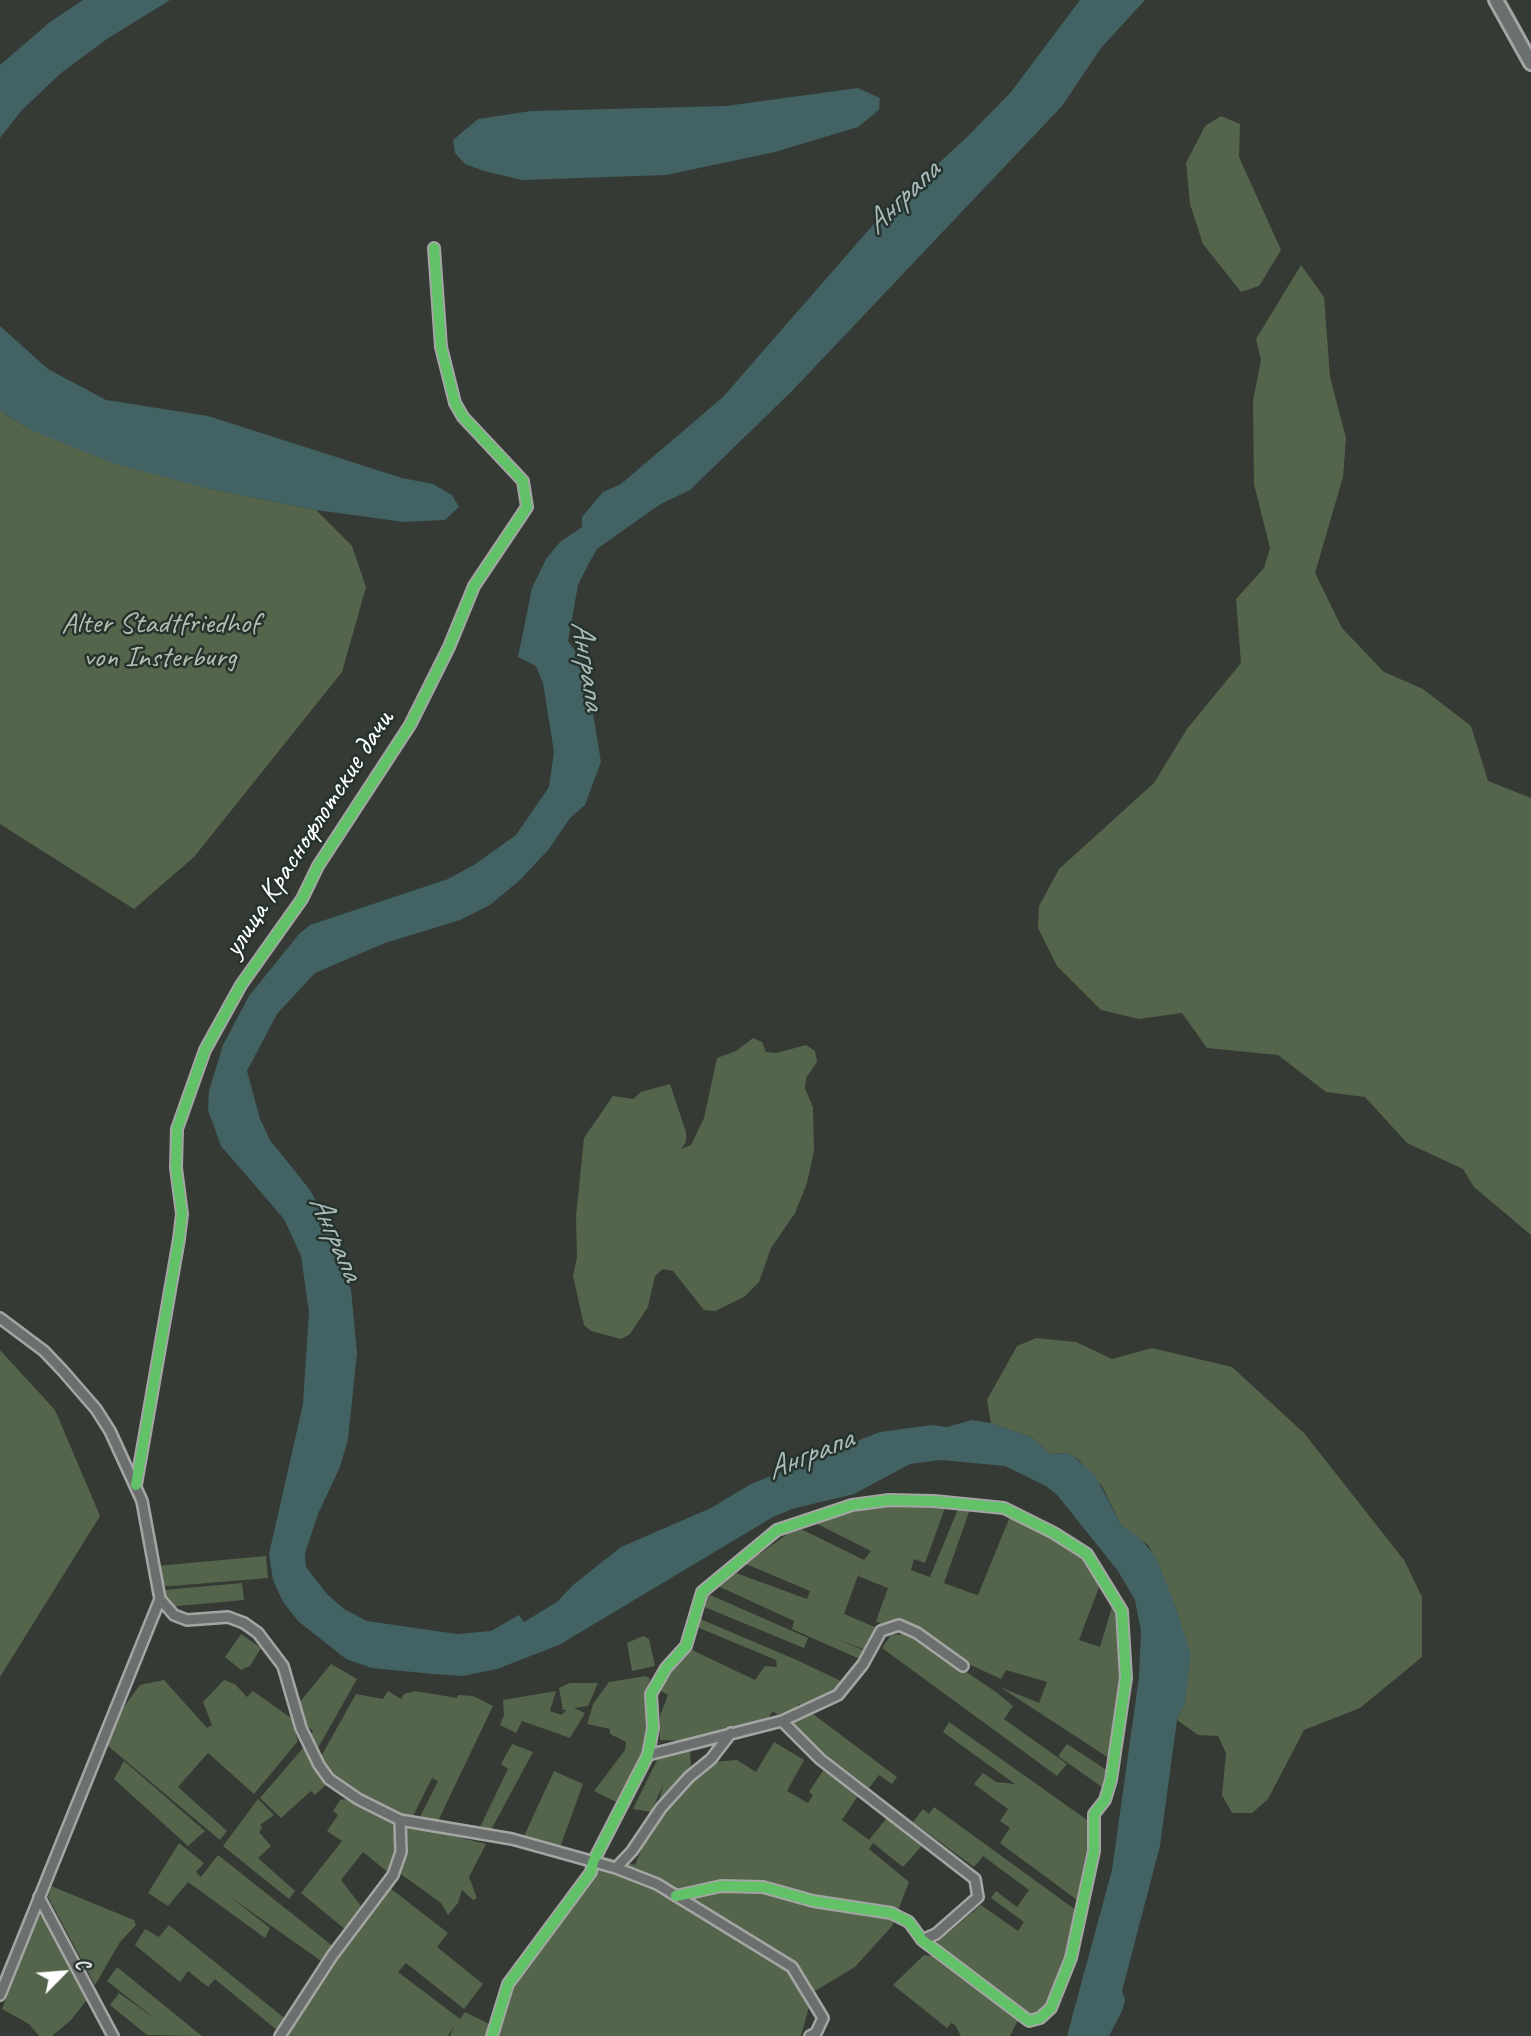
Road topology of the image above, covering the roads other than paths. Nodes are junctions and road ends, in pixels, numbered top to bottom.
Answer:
1 (1496, 0) edge
2 (1531, 63) edge
3 (434, 248) dead end
4 (0, 1318) edge
5 (136, 1485) junction
6 (160, 1599) junction
7 (963, 1666) dead end
8 (782, 1721) junction
9 (731, 1734) junction
10 (648, 1755) junction
11 (400, 1820) junction
12 (593, 1862) junction
13 (615, 1868) junction
14 (676, 1896) junction
15 (39, 1897) junction
16 (922, 1940) junction
17 (0, 1995) edge
18 (113, 2036) edge
19 (280, 2036) edge
20 (492, 2036) edge
21 (810, 2036) edge

1 - 2 street
3 - 5 street, улица Краснофлотские дачи
4 - 5 street
5 - 6 street, улица Краснофлотские дачи
6 - 11 street
6 - 15 street
7 - 8 street
8 - 9 street
8 - 16 street
9 - 10 street
9 - 13 street
10 - 12 street
10 - 16 street
11 - 12 street
11 - 19 street
12 - 13 street
12 - 20 street
13 - 14 street
14 - 16 street
14 - 21 street
15 - 17 street
15 - 18 street

